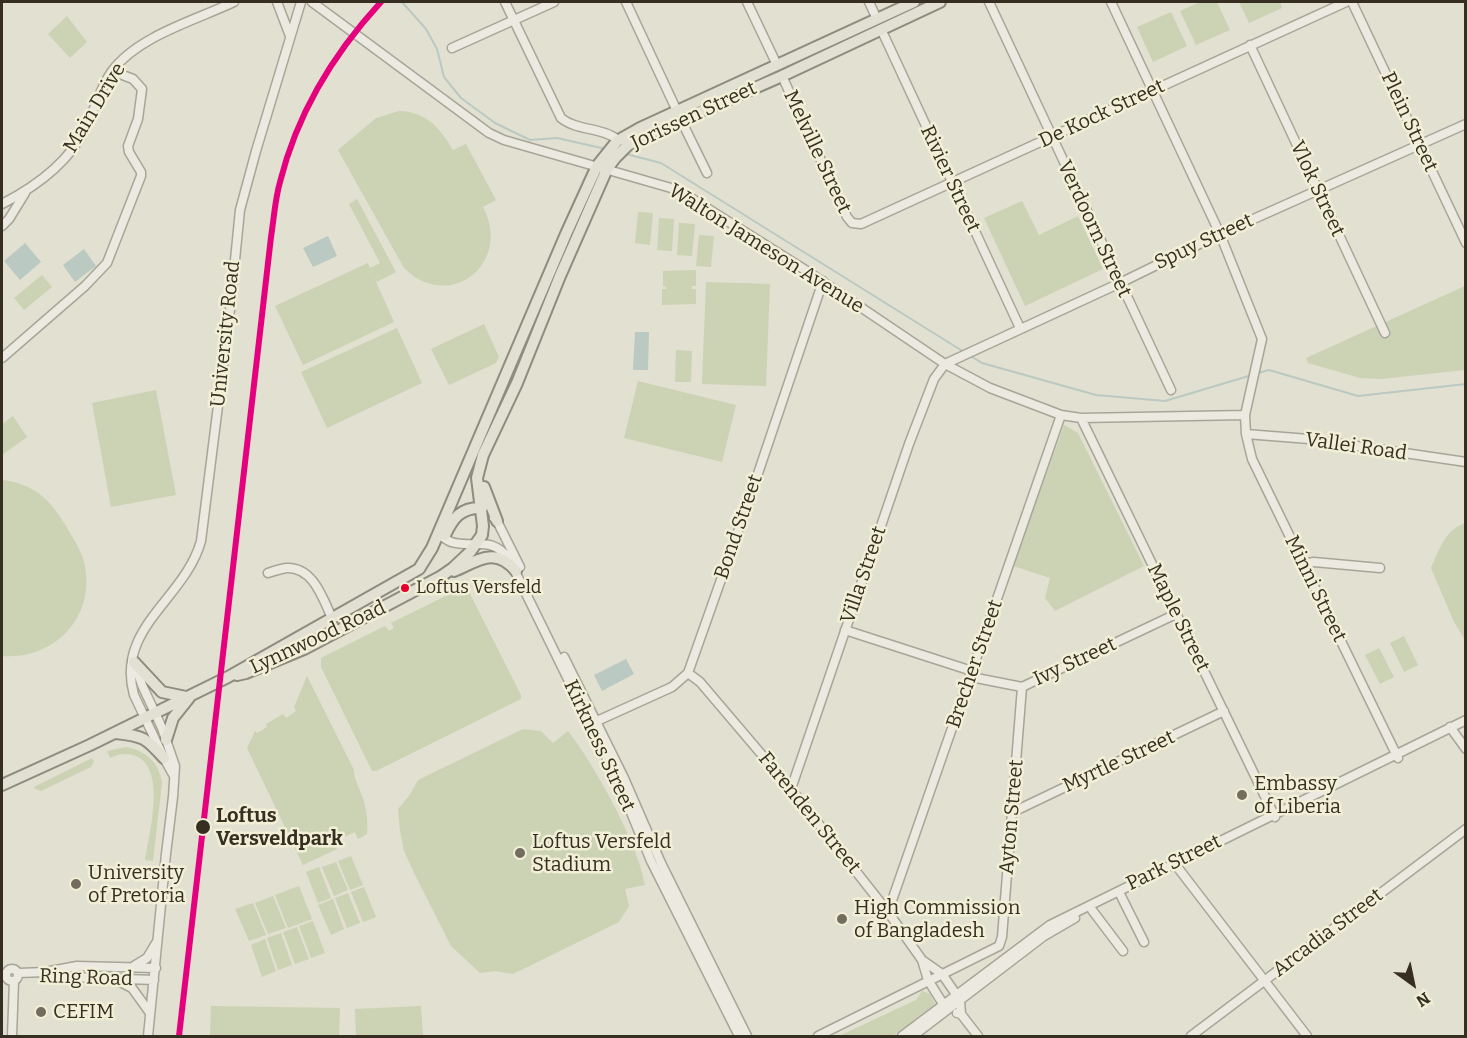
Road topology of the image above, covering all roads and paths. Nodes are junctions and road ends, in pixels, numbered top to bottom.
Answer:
1 (234, 2) edge
2 (277, 2) edge
3 (302, 2) edge
4 (312, 2) edge
5 (505, 2) edge
6 (554, 2) edge
7 (626, 2) edge
8 (747, 2) edge
9 (869, 2) edge
10 (914, 2) edge
11 (940, 2) edge
12 (989, 2) edge
13 (1111, 2) edge
14 (1346, 2) edge
15 (1352, 2) edge
16 (877, 18) junction
17 (514, 20) junction
18 (882, 29) junction
19 (290, 36) junction
20 (1250, 45) junction
21 (452, 48) dead end
22 (777, 65) junction
23 (112, 71) junction
24 (782, 76) junction
25 (1154, 90) junction
26 (679, 116) junction
27 (1466, 124) edge
28 (1052, 138) junction
29 (621, 142) junction
30 (1420, 145) junction
31 (603, 166) junction
32 (707, 173) dead end
33 (952, 183) junction
34 (1318, 190) junction
35 (25, 192) junction
36 (2, 204) edge
37 (856, 224) joint
38 (2, 226) edge
39 (1220, 234) junction
40 (1466, 243) edge
41 (823, 281) junction
42 (1120, 283) junction
43 (1020, 328) junction
44 (1385, 333) dead end
45 (2, 357) edge
46 (945, 364) junction
47 (504, 378) junction
48 (517, 383) junction
49 (1170, 390) dead end
50 (1061, 415) junction
51 (1245, 415) junction
52 (1081, 418) junction
53 (1246, 435) junction
54 (471, 454) joint
55 (481, 460) junction
56 (1466, 462) edge
57 (482, 508) junction
58 (497, 521) junction
59 (441, 536) junction
60 (478, 543) junction
61 (1303, 564) junction
62 (1380, 568) dead end
63 (516, 571) junction
64 (268, 573) dead end
65 (440, 577) junction
66 (1176, 614) junction
67 (332, 618) junction
68 (845, 630) junction
69 (133, 658) junction
70 (688, 673) junction
71 (972, 674) junction
72 (228, 676) junction
73 (1023, 687) junction
74 (190, 695) junction
75 (1224, 711) junction
76 (150, 716) junction
77 (593, 720) junction
78 (1466, 720) edge
79 (1466, 726) edge
80 (1452, 730) junction
81 (115, 733) junction
82 (166, 740) junction
83 (1466, 749) edge
84 (1397, 756) junction
85 (164, 758) junction
86 (174, 776) junction
87 (624, 778) junction
88 (2, 785) edge
89 (791, 789) junction
90 (627, 804) junction
91 (1013, 812) junction
92 (1274, 816) junction
93 (642, 818) junction
94 (1466, 829) edge
95 (1176, 866) junction
96 (1121, 896) junction
97 (1092, 910) junction
98 (888, 912) junction
99 (158, 940) junction
100 (1144, 942) dead end
101 (1123, 951) dead end
102 (922, 960) junction
103 (134, 966) junction
104 (156, 968) junction
105 (942, 974) junction
106 (12, 977) edge
107 (110, 978) junction
108 (154, 980) junction
109 (928, 980) junction
110 (1264, 981) junction
111 (958, 997) junction
112 (945, 1007) junction
113 (150, 1014) junction
114 (961, 1014) junction
115 (12, 1036) edge
116 (148, 1036) edge
117 (739, 1036) edge
118 (747, 1036) edge
119 (818, 1036) edge
120 (902, 1036) edge
121 (913, 1036) edge
122 (978, 1036) edge
123 (1191, 1036) edge
124 (1307, 1036) edge

1 - 23 street, Main Drive
2 - 19 street
3 - 19 street, University Road
4 - 31 street, Walton Jameson Avenue
5 - 17 street
6 - 17 street
7 - 26 street
8 - 22 street
9 - 16 street
10 - 16 main road, Jorissen Street
11 - 18 main road, Jorissen Street
12 - 28 street, Verdoorn Street
13 - 25 street, Minni Street
14 - 20 street, De Kock Street
15 - 30 street, Plein Street
16 - 22 main road, Jorissen Street
17 - 21 street
17 - 29 street
18 - 24 main road, Jorissen Street
18 - 33 street, Rivier Street
19 - 69 street, University Road
20 - 25 street, De Kock Street
20 - 34 street, Vlok Street
22 - 26 main road, Jorissen Street
23 - 35 street, Main Drive
23 - 45 street
24 - 26 main road, Jorissen Street
24 - 37 street, Melville Street
25 - 28 street, De Kock Street
25 - 39 street, Minni Street
26 - 29 main road, Jorissen Street
26 - 32 street
27 - 30 street, Spuy Street
28 - 33 street, De Kock Street
28 - 42 street, Verdoorn Street
29 - 31 main road, Jorissen Street
30 - 34 street, Spuy Street
30 - 40 street, Plein Street
31 - 41 street, Walton Jameson Avenue
31 - 47 main road, Jorissen Street
31 - 48 main road, Jorissen Street
33 - 37 street, De Kock Street
33 - 43 street, Rivier Street
34 - 39 street, Spuy Street
34 - 44 street, Vlok Street
35 - 36 street, Main Drive
35 - 38 street, Main Drive
39 - 42 street, Spuy Street
39 - 51 street, Minni Street
41 - 46 street, Walton Jameson Avenue
41 - 70 street, Bond Street
42 - 43 street, Spuy Street
42 - 49 street, Verdoorn Street
43 - 46 street, Spuy Street
46 - 50 street, Walton Jameson Avenue
46 - 68 street, Villa Street
47 - 48 main road
47 - 54 main road, Jorissen Street
48 - 55 main road, Jorissen Street
50 - 52 street, Walton Jameson Avenue
50 - 71 street, Brecher Street
51 - 52 street, Walton Jameson Avenue
51 - 53 street, Minni Street
52 - 66 street, Maple Street
53 - 56 street, Vallei Road
53 - 61 street, Minni Street
54 - 59 main road, Lynnwood Road
55 - 57 main road
55 - 58 main road
57 - 58 street, Kirkness Street
57 - 59 main road
57 - 60 main road
58 - 77 street, Kirkness Street
59 - 60 street, Kirkness Street
59 - 67 main road, Lynnwood Road
60 - 63 street, Kirkness Street
60 - 65 main road, Lynnwood Road
61 - 62 street
61 - 84 street, Minni Street
63 - 65 main road
63 - 77 street, Kirkness Street
64 - 67 street
65 - 72 main road, Lynnwood Road
66 - 73 street, Ivy Street
66 - 75 street, Maple Street
67 - 72 main road, Lynnwood Road
68 - 71 street, Ivy Street
68 - 89 street, Villa Street
69 - 74 main road
69 - 76 street
70 - 77 street
70 - 89 street, Farenden Street
71 - 73 street, Ivy Street
71 - 98 street, Brecher Street
72 - 74 main road, Lynnwood Road
73 - 91 street, Ayton Street
74 - 76 main road, Lynnwood Road
74 - 82 main road
75 - 91 street, Myrtle Street
75 - 92 street, Maple Street
76 - 81 main road, Lynnwood Road
76 - 82 street
76 - 85 street
77 - 87 street, Kirkness Street
77 - 90 street, Kirkness Street
78 - 80 street, Park Street
79 - 80 street, Park Street
80 - 83 street
80 - 84 street, Park Street
81 - 85 main road
81 - 88 main road, Lynnwood Road
82 - 86 street
84 - 92 street, Park Street
85 - 86 street
86 - 99 street
87 - 90 street
87 - 93 street, Kirkness Street
89 - 98 street, Farenden Street
90 - 93 street
90 - 117 street, Kirkness Street
91 - 105 street, Ayton Street
92 - 95 street, Park Street
93 - 118 street, Kirkness Street
94 - 110 street, Arcadia Street
95 - 96 street, Park Street
95 - 110 street
95 - 111 street, Park Street
96 - 97 street, Park Street
96 - 100 street
97 - 101 street
97 - 111 street, Park Street
98 - 102 street, Farenden Street
99 - 103 street
99 - 104 street
102 - 105 street, Farenden Street
102 - 109 street, Farenden Street
103 - 104 street, Ring Road
103 - 106 street, Ring Road
104 - 108 street
105 - 109 street
105 - 111 street, Farenden Street
106 - 107 street, Ring Road
106 - 115 street, Ring Road
107 - 108 street, Ring Road
107 - 113 street
108 - 113 street
109 - 112 street, Farenden Street
109 - 119 street
110 - 123 street, Arcadia Street
110 - 124 street
111 - 112 street, Park Street
111 - 114 street
112 - 114 street
112 - 120 street, Park Street
112 - 121 street, Park Street
113 - 116 street
114 - 122 street

